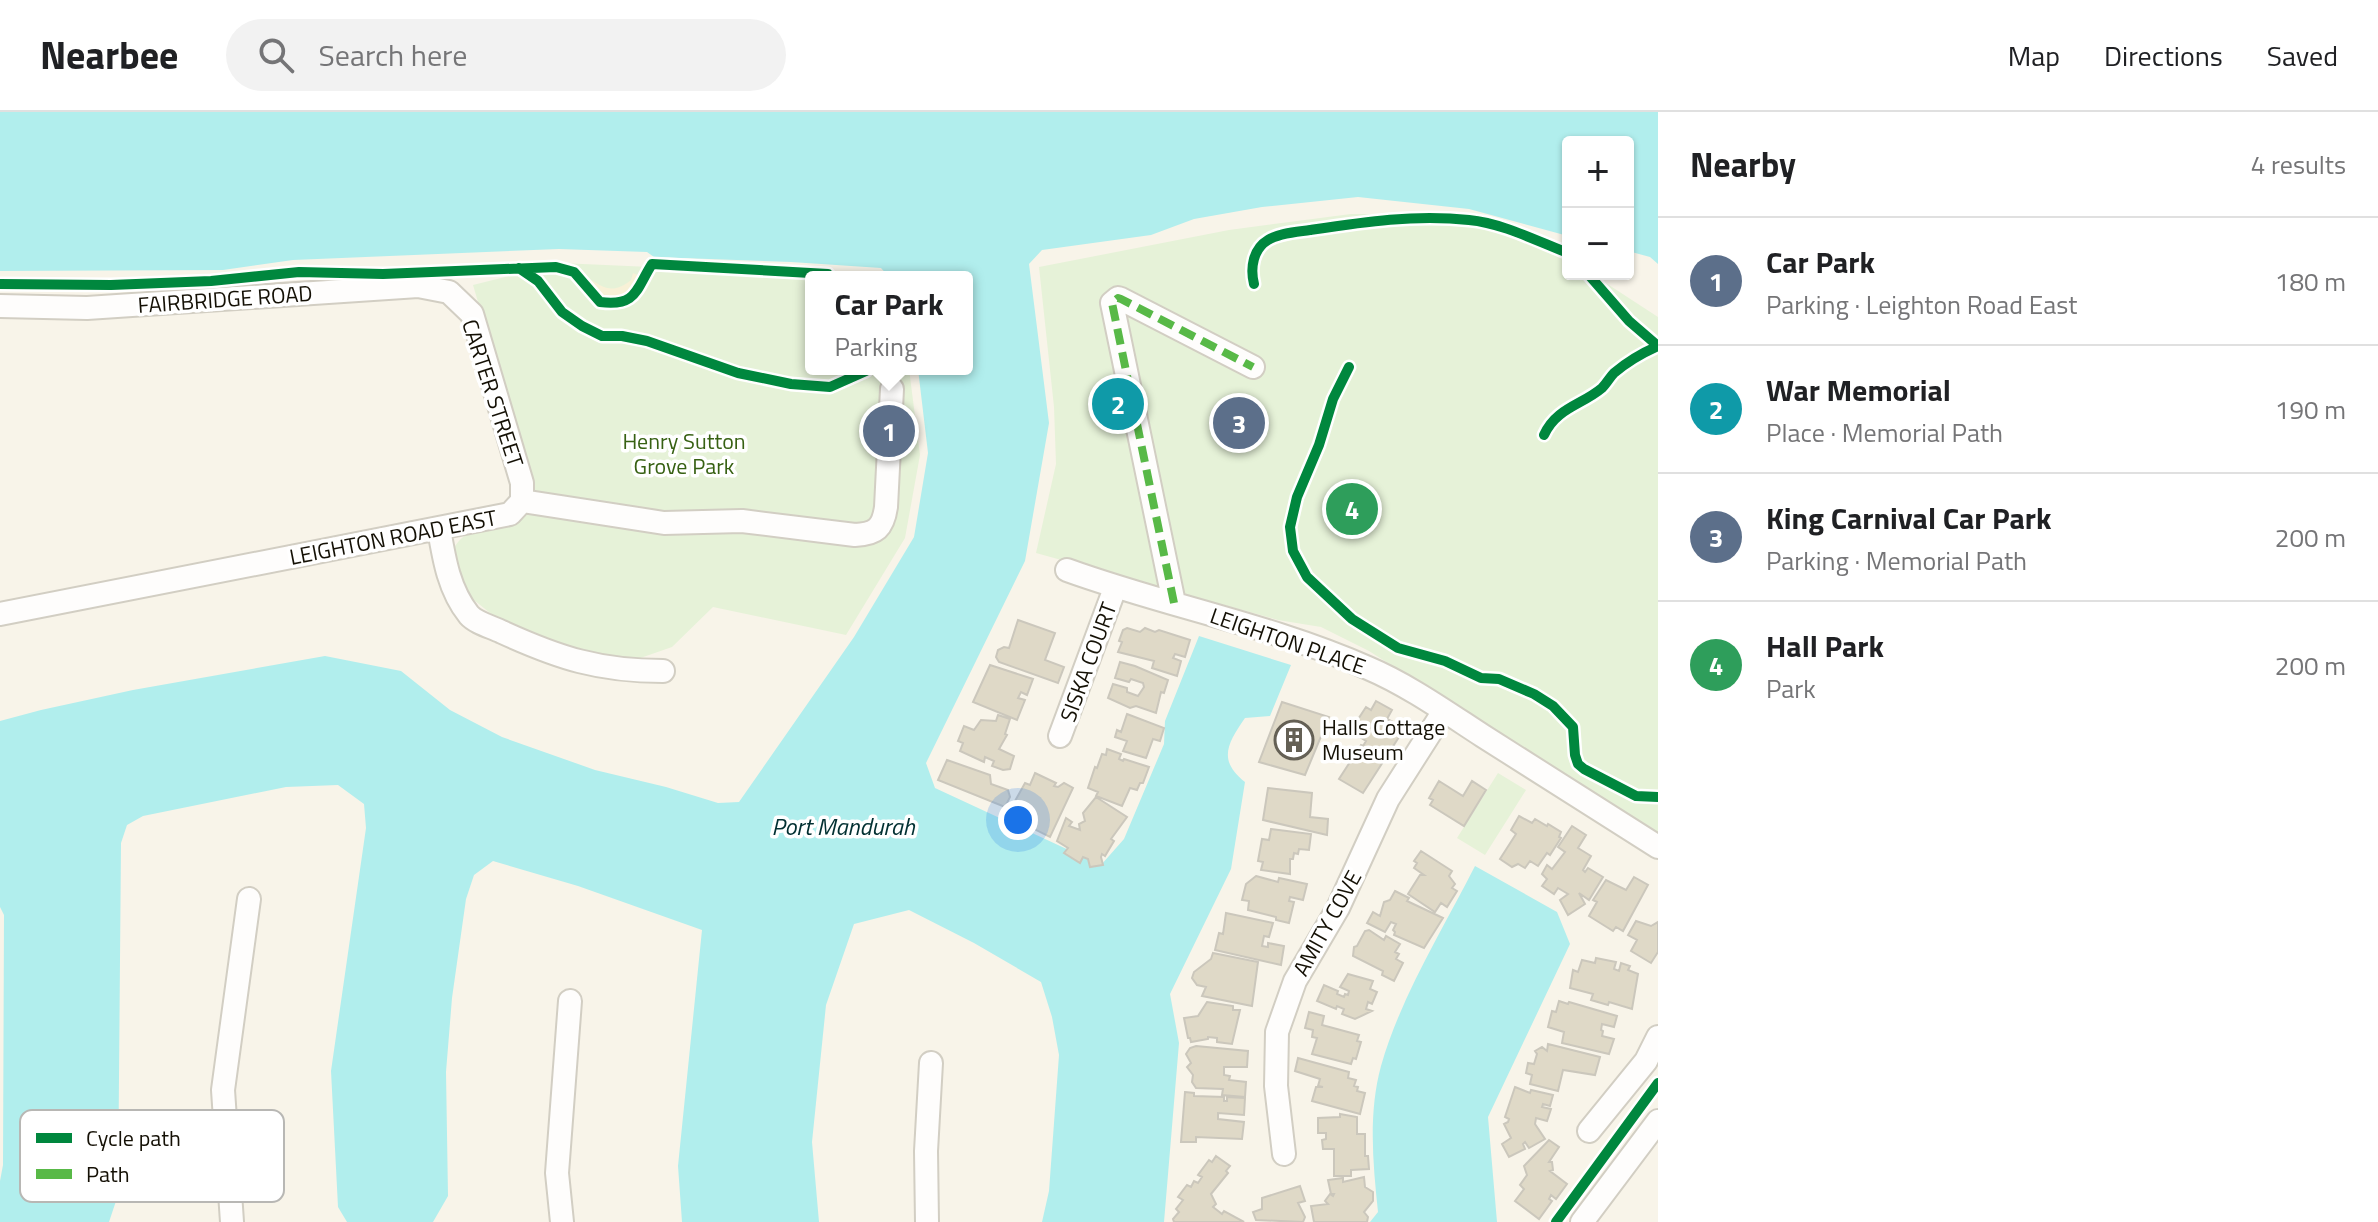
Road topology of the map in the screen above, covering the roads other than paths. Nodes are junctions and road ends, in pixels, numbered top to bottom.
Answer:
1 (449, 292) joint
2 (0, 306) edge
3 (1253, 367) dead end
4 (892, 389) dead end
5 (522, 501) junction
6 (439, 529) junction
7 (1067, 570) dead end
8 (1115, 588) junction
9 (1174, 603) junction
10 (0, 614) edge
11 (663, 671) dead end
12 (1444, 711) junction
13 (1060, 736) dead end
14 (1658, 847) edge
15 (249, 899) dead end
16 (570, 1001) dead end
17 (1658, 1037) edge
18 (931, 1063) dead end
19 (224, 1110) edge
20 (1658, 1121) edge
21 (1589, 1131) dead end
22 (1284, 1154) dead end
23 (231, 1202) edge
24 (232, 1222) edge
25 (562, 1222) edge
26 (927, 1222) edge
27 (1582, 1222) edge

1 - 2 street, FAIRBRIDGE ROAD
1 - 5 street, CARTER STREET
3 - 9 street
4 - 5 street, LEIGHTON ROAD EAST
5 - 6 street, LEIGHTON ROAD EAST
6 - 10 street, LEIGHTON ROAD EAST
6 - 11 street
7 - 8 street, LEIGHTON PLACE
8 - 9 street, LEIGHTON PLACE
8 - 13 street, SISKA COURT
9 - 12 street, LEIGHTON PLACE
12 - 14 street, LEIGHTON PLACE
12 - 22 street, AMITY COVE
15 - 19 street
16 - 25 street
17 - 21 street
18 - 26 street
20 - 27 street
23 - 24 street

